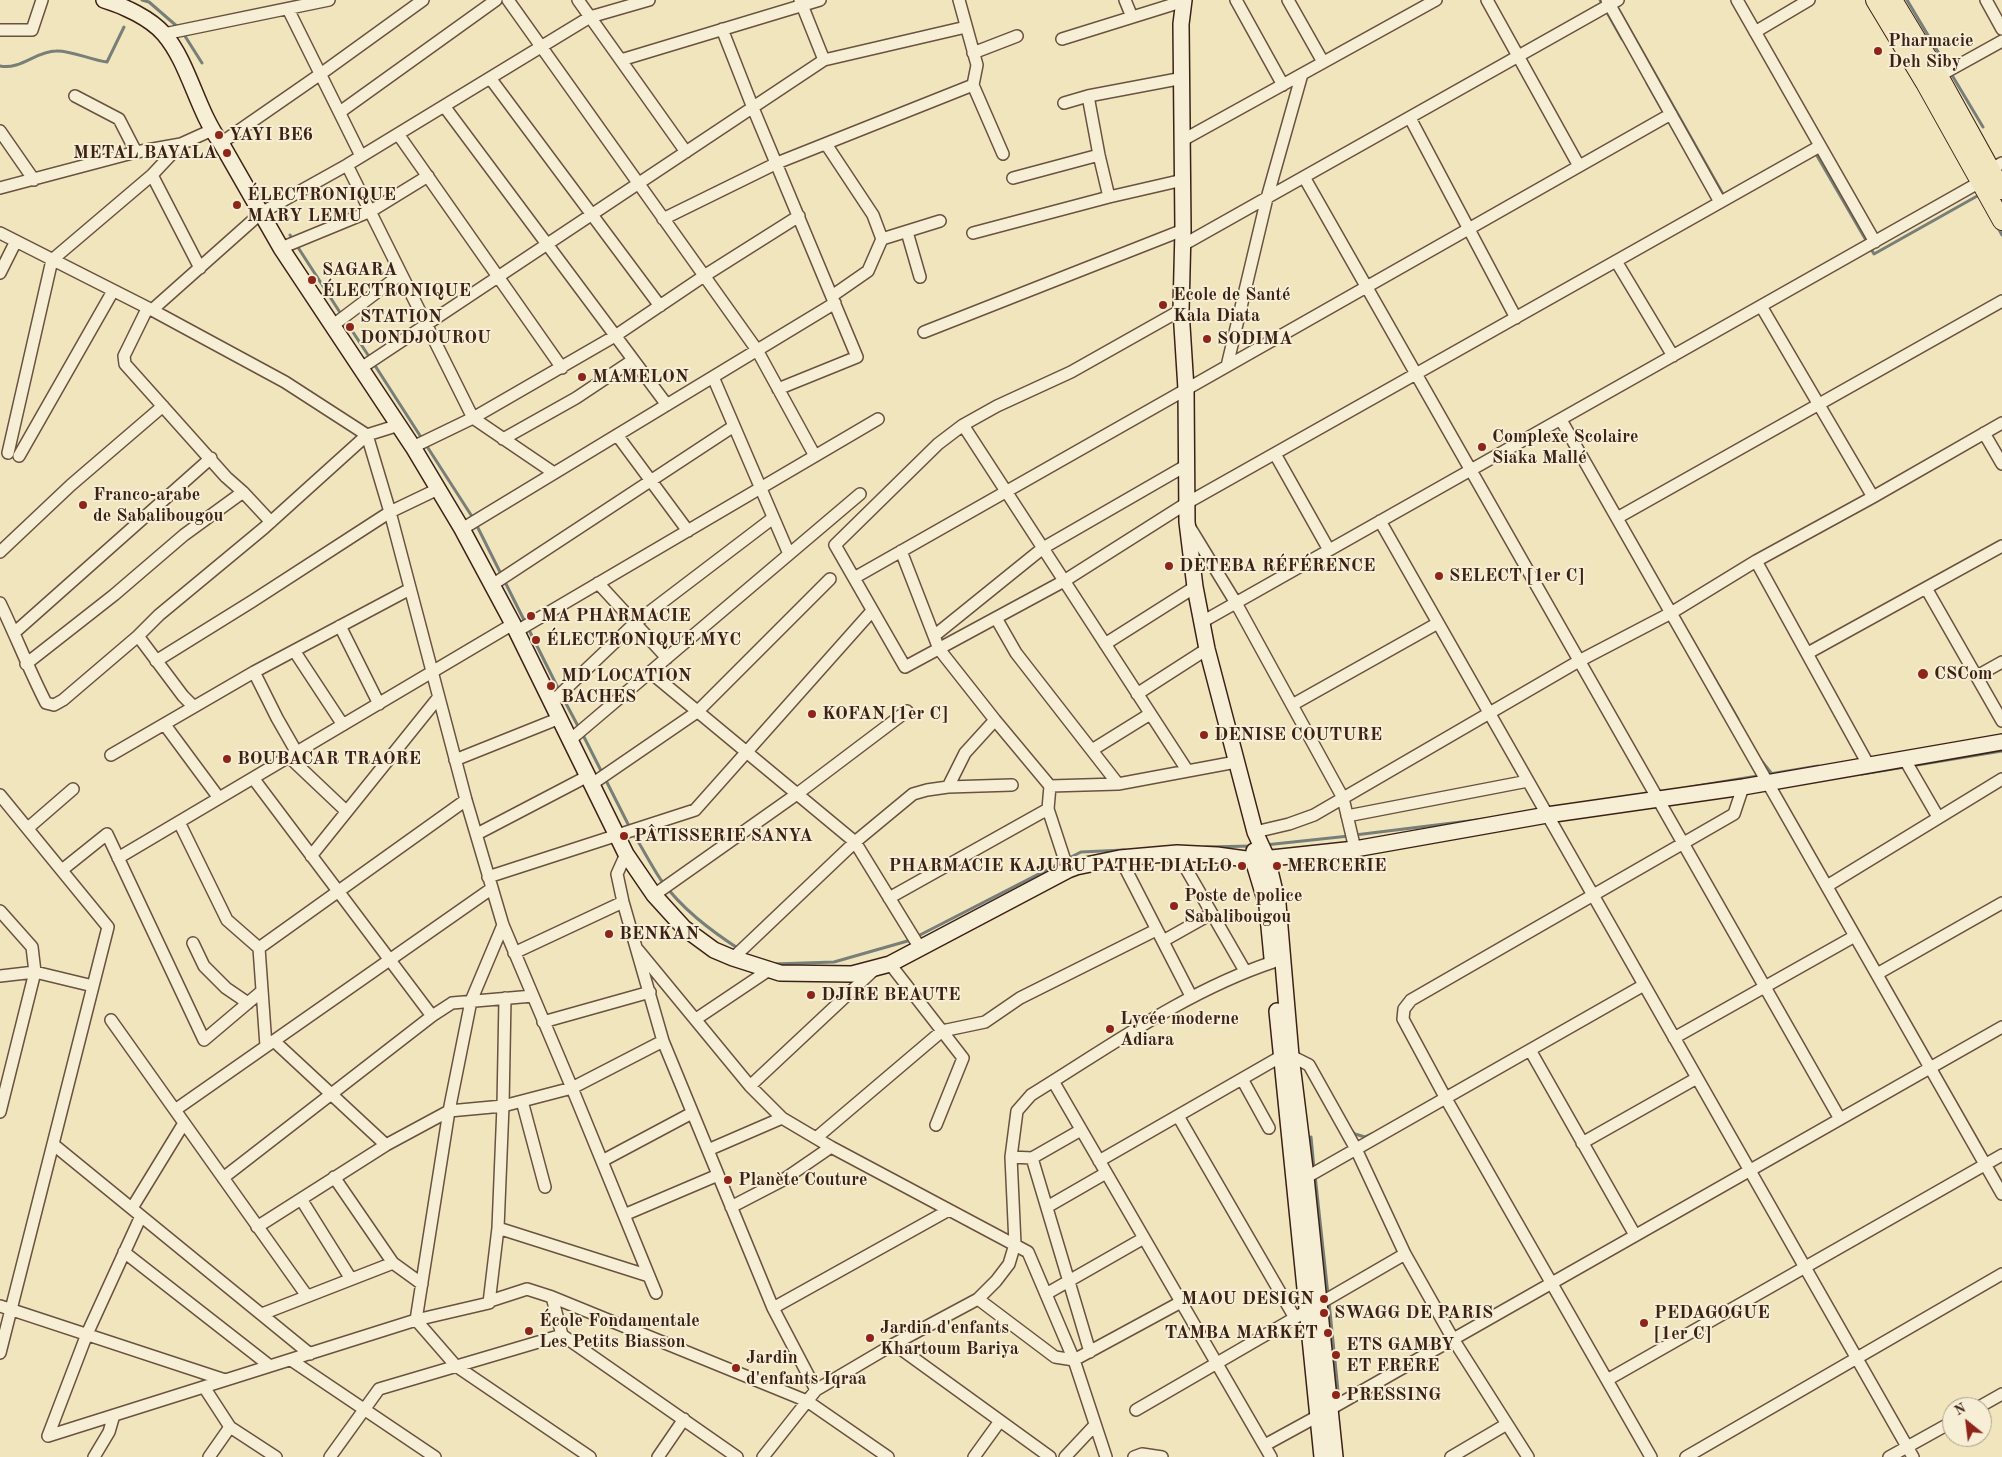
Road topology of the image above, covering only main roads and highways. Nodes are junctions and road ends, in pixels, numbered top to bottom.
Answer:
1 (1184, 0) edge
2 (1875, 0) edge
3 (1893, 0) edge
4 (111, 1) edge
5 (1991, 172) edge
6 (2002, 190) edge
7 (2002, 221) edge
8 (2002, 742) edge
9 (1260, 859) junction
10 (1286, 1057) junction
11 (1324, 1413) junction
12 (1322, 1457) edge
13 (1335, 1457) edge

1 - 9 main road
2 - 5 highway
3 - 5 highway
4 - 9 main road
5 - 6 highway
5 - 7 highway
8 - 9 main road
9 - 10 main road
9 - 10 main road
10 - 11 main road
11 - 12 main road
11 - 13 main road

